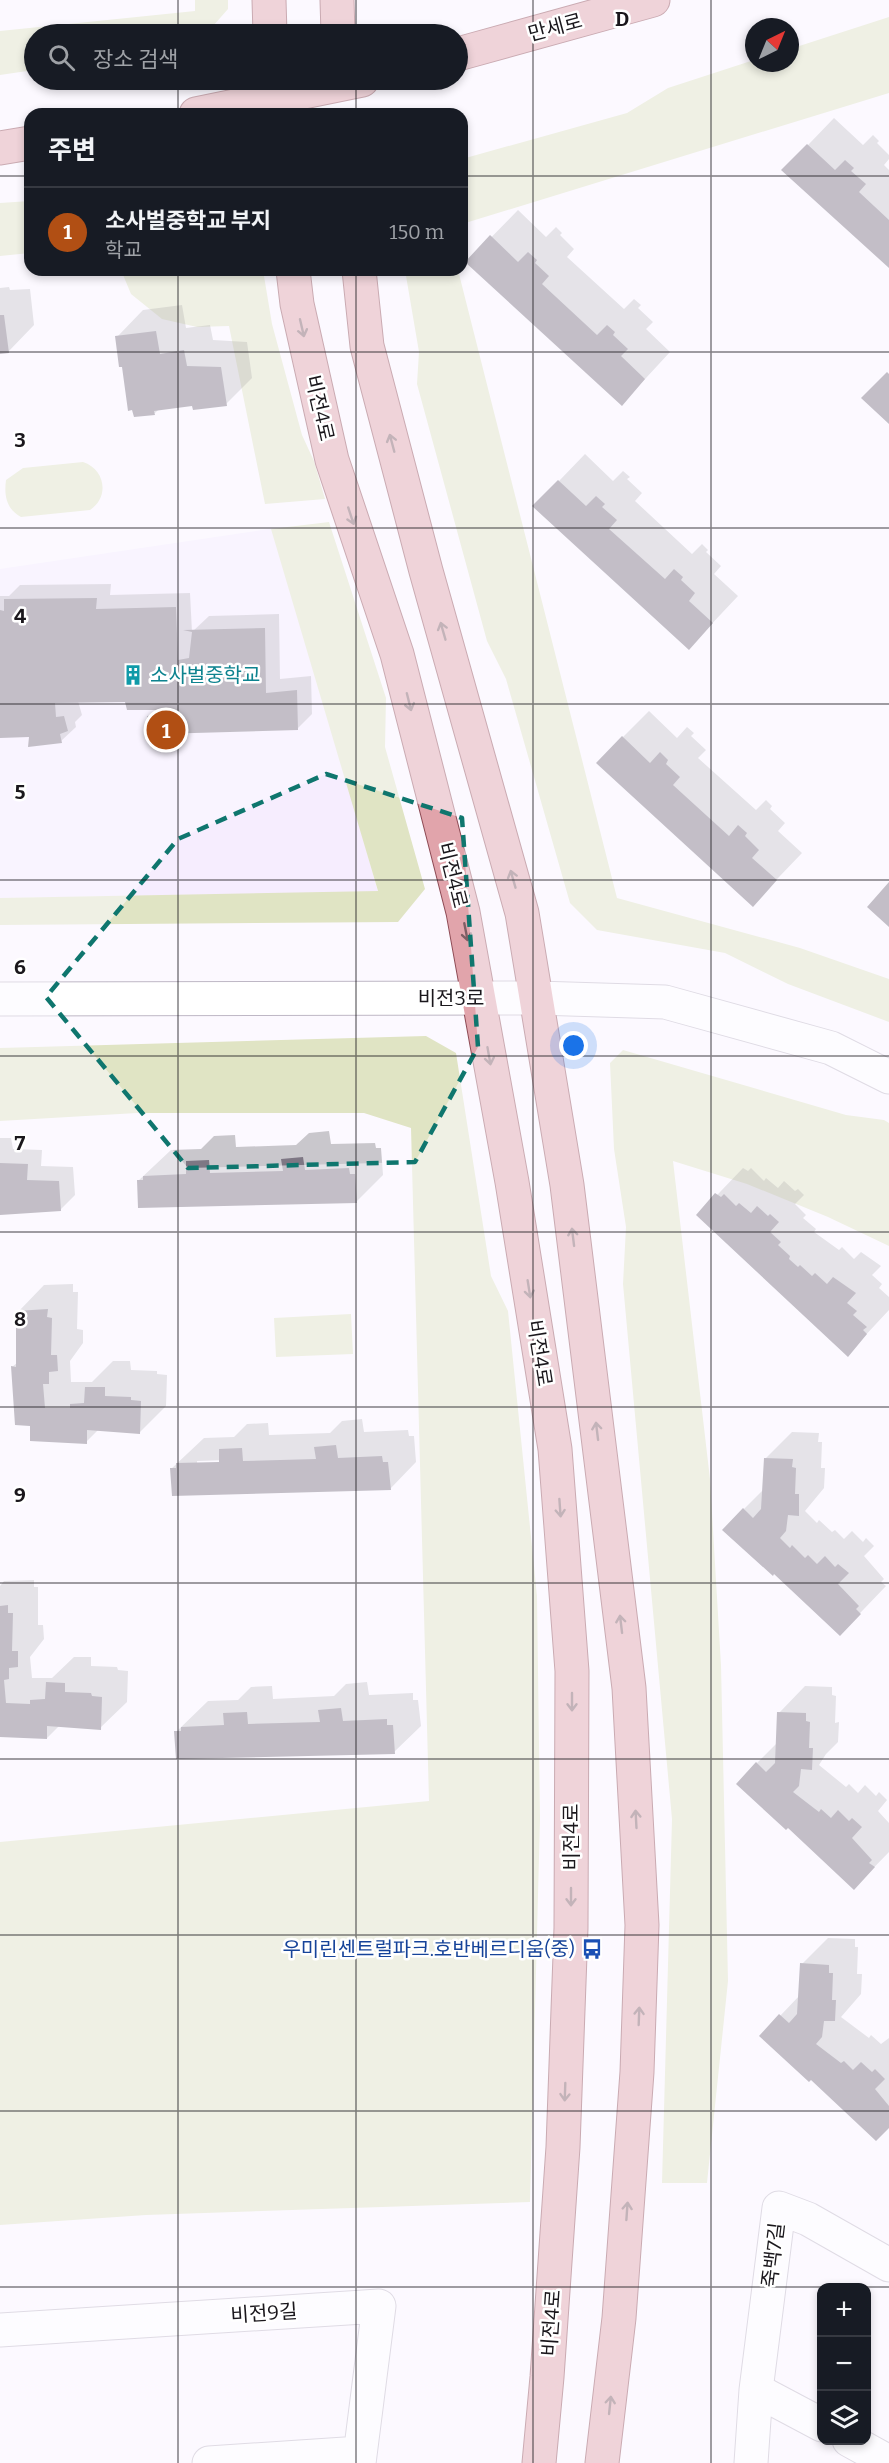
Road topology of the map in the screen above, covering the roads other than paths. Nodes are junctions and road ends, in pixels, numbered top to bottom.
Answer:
1 (269, 0) edge
2 (338, 0) edge
3 (653, 0) edge
4 (270, 24) edge
5 (338, 24) edge
6 (468, 51) edge
7 (346, 90) edge
8 (272, 98) edge
9 (224, 108) edge
10 (24, 144) edge
11 (0, 148) edge
12 (294, 276) edge
13 (360, 276) edge
14 (479, 998) junction
15 (537, 998) junction
16 (0, 999) edge
17 (889, 1077) edge
18 (889, 2265) edge
19 (0, 2330) edge
20 (756, 2390) junction
21 (817, 2423) edge
22 (858, 2445) edge
23 (359, 2458) edge
24 (889, 2462) edge
25 (209, 2463) edge
26 (539, 2463) edge
27 (602, 2463) edge
28 (751, 2463) edge

1 - 4 main road
2 - 5 main road
3 - 6 main road, 만세로
7 - 8 main road
8 - 9 main road
10 - 11 main road
12 -> 14 main road, 비전4로
15 -> 13 main road
14 - 15 street, 비전3로
14 - 16 street, 비전3로
14 -> 26 main road, 비전4로
15 - 17 street, 비전3로
27 -> 15 main road
18 - 20 street, 죽백7길
19 - 23 street, 비전9길
20 - 21 street
20 - 28 street, 죽백7길
22 - 24 street
23 - 25 street, 비전9길

